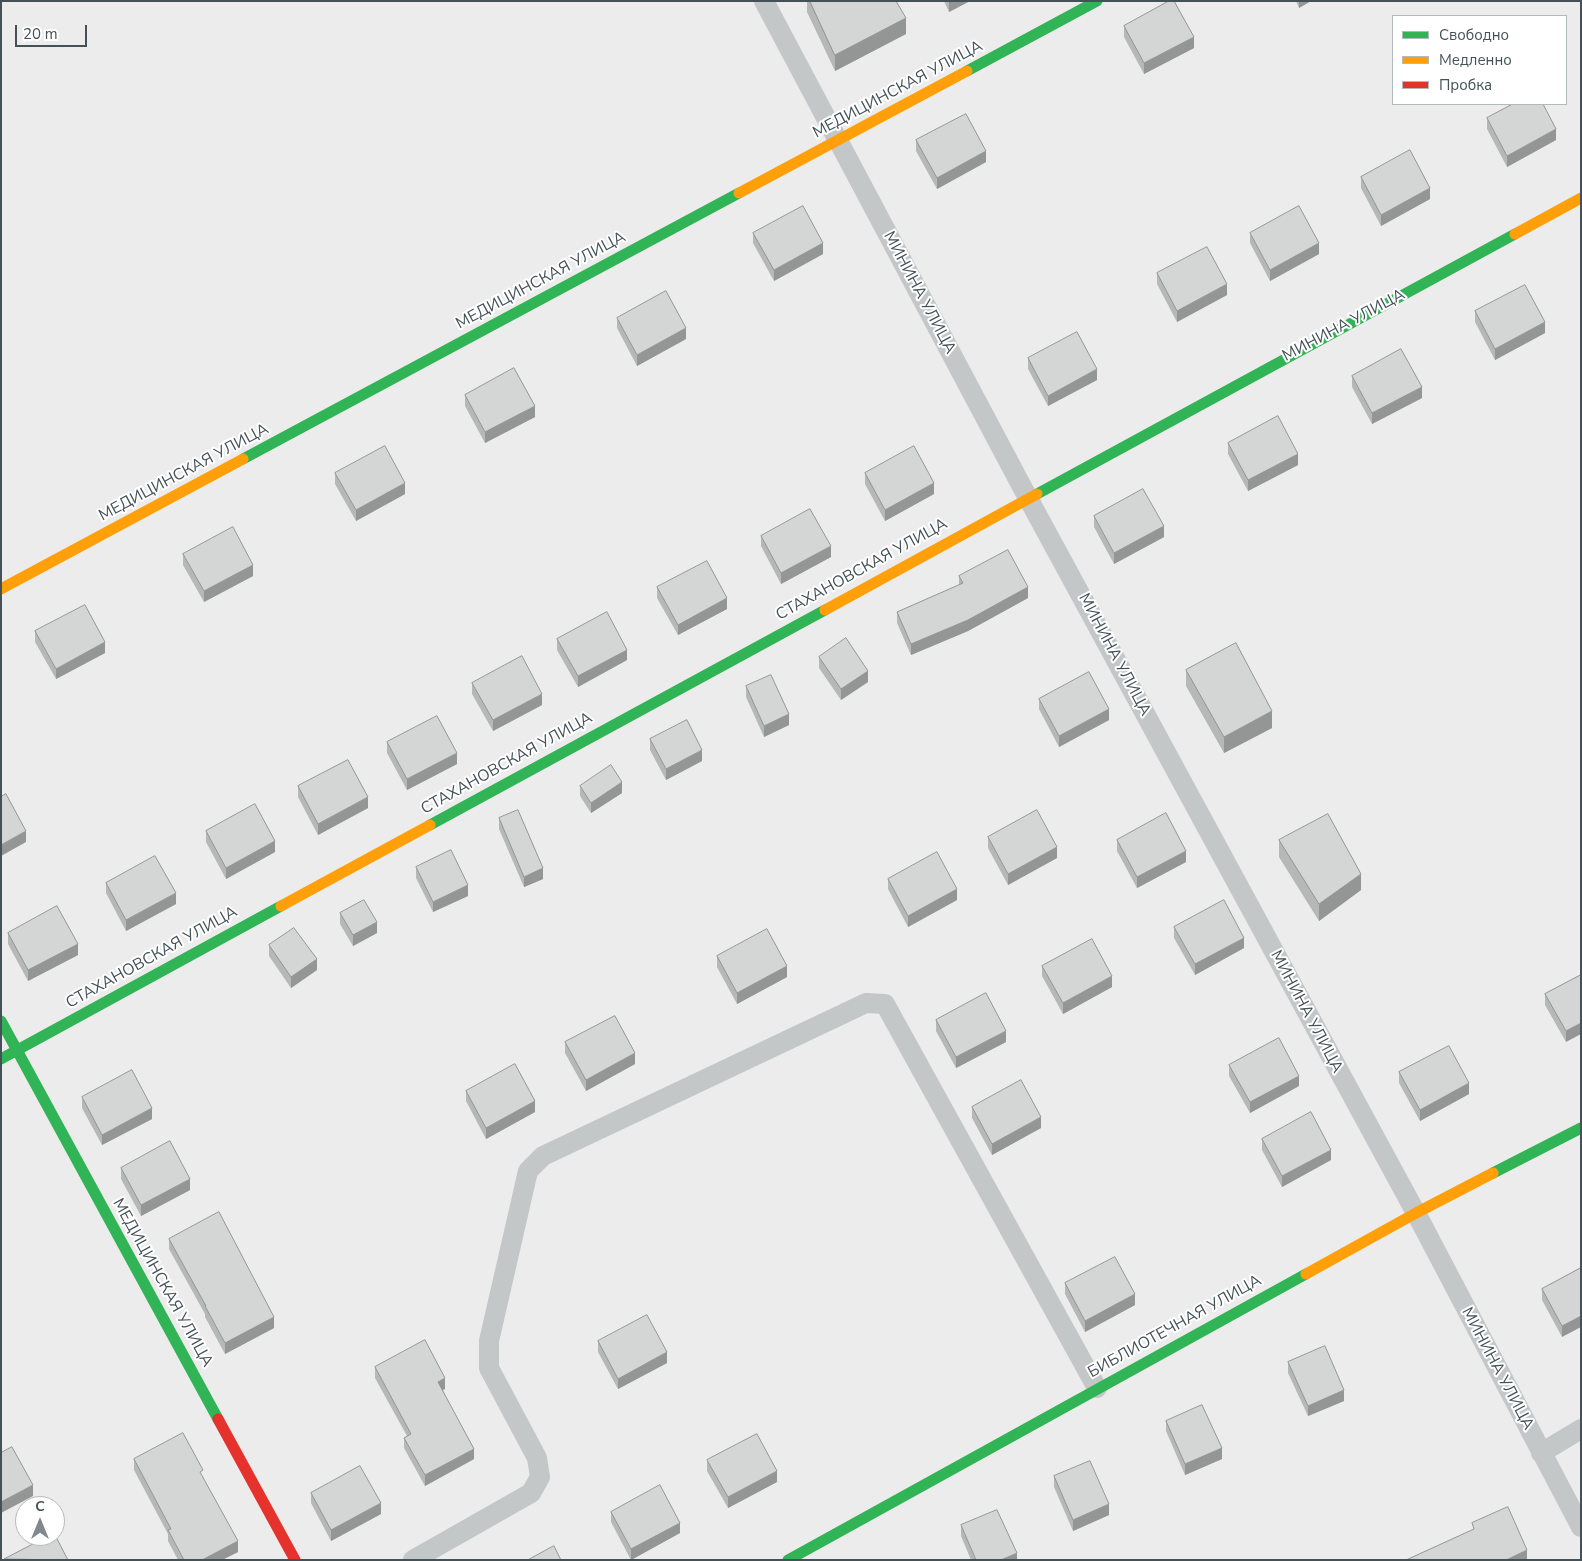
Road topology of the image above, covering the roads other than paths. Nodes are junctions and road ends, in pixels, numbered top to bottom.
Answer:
1 (764, 1) edge
2 (1096, 1) edge
3 (1062, 10) edge
4 (837, 141) junction
5 (1581, 198) edge
6 (1028, 498) junction
7 (1, 589) edge
8 (1, 1021) edge
9 (17, 1050) junction
10 (1, 1059) edge
11 (1581, 1128) edge
12 (1416, 1213) junction
13 (1097, 1388) junction
14 (1581, 1429) edge
15 (1541, 1452) junction
16 (1581, 1527) edge
17 (295, 1560) edge
18 (413, 1560) edge
19 (788, 1560) edge

1 - 4 street, МИНИНА УЛИЦА
2 - 3 street, МЕДИЦИНСКАЯ УЛИЦА
3 - 4 street, МЕДИЦИНСКАЯ УЛИЦА
4 - 6 street, МИНИНА УЛИЦА
4 - 7 street, МЕДИЦИНСКАЯ УЛИЦА
5 - 6 street, МИНИНА УЛИЦА
6 - 9 street, СТАХАНОВСКАЯ УЛИЦА
6 - 12 street, МИНИНА УЛИЦА
8 - 9 street, МЕДИЦИНСКАЯ УЛИЦА
9 - 10 street, СТАХАНОВСКАЯ УЛИЦА
9 - 17 street, МЕДИЦИНСКАЯ УЛИЦА
11 - 12 street, БИБЛИОТЕЧНАЯ УЛИЦА
12 - 13 street, БИБЛИОТЕЧНАЯ УЛИЦА
12 - 15 street, МИНИНА УЛИЦА
13 - 18 street
13 - 19 street, БИБЛИОТЕЧНАЯ УЛИЦА
14 - 15 street
15 - 16 street, МИНИНА УЛИЦА

